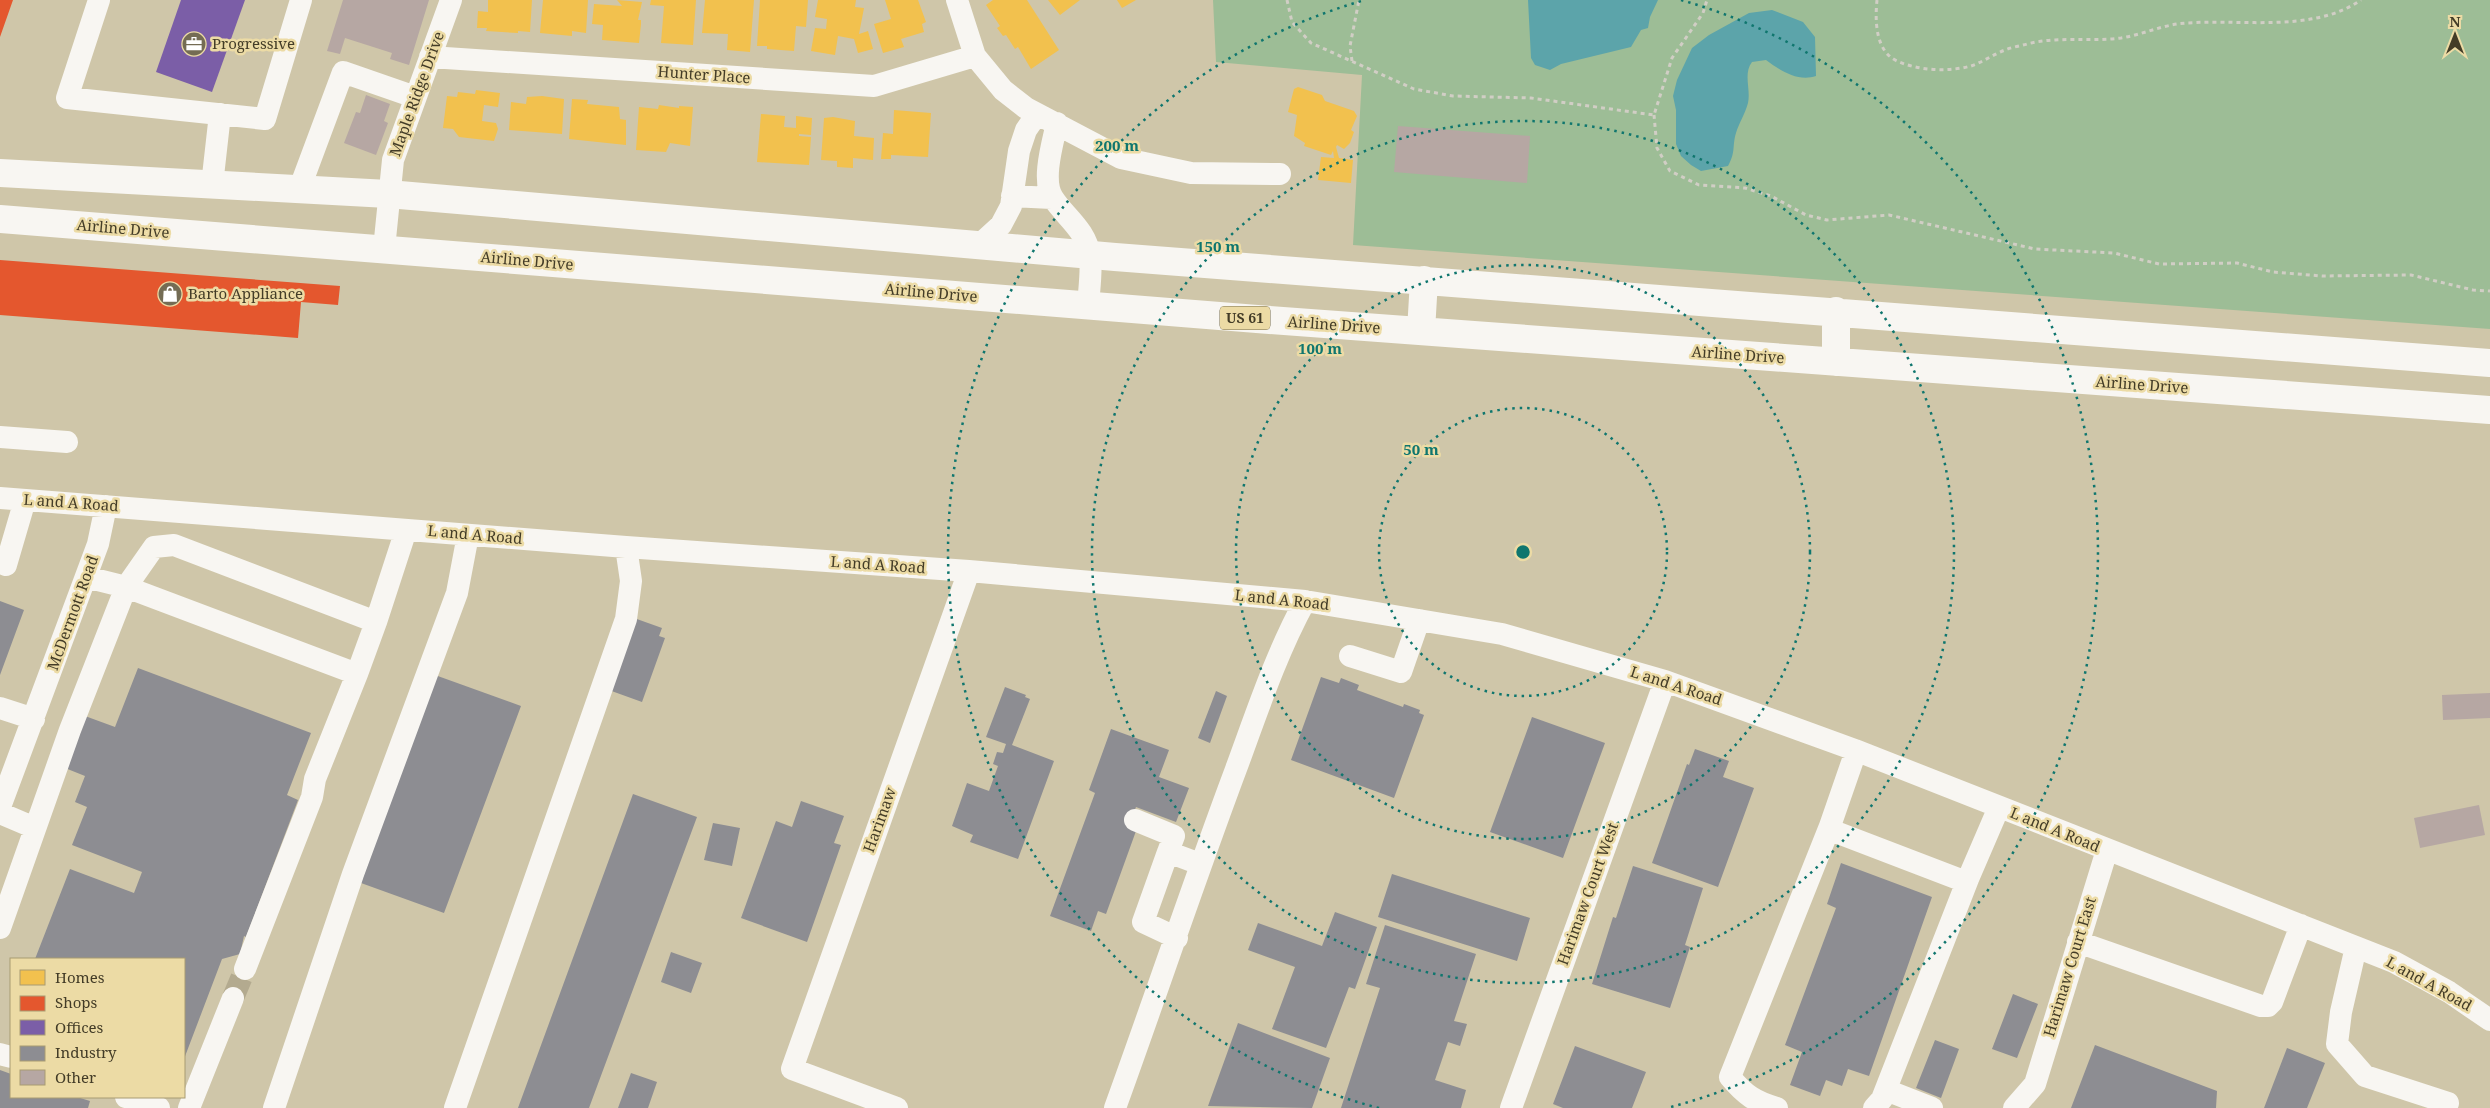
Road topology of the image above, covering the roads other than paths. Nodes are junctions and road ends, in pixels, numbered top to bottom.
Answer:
1 (99, 0) edge
2 (301, 0) edge
3 (451, 0) edge
4 (957, 0) edge
5 (975, 56) junction
6 (430, 57) junction
7 (415, 97) junction
8 (220, 114) junction
9 (1037, 114) junction
10 (1057, 123) junction
11 (0, 173) edge
12 (1280, 174) dead end
13 (212, 184) junction
14 (299, 190) junction
15 (388, 194) junction
16 (1012, 196) junction
17 (1052, 198) junction
18 (0, 219) edge
19 (978, 246) junction
20 (384, 250) junction
21 (1090, 255) junction
22 (1424, 280) junction
23 (1088, 306) junction
24 (1836, 311) junction
25 (1422, 331) junction
26 (1836, 362) junction
27 (2490, 363) edge
28 (2490, 410) edge
29 (0, 437) edge
30 (67, 442) dead end
31 (0, 498) edge
32 (25, 500) junction
33 (106, 506) junction
34 (406, 530) junction
35 (468, 535) junction
36 (626, 547) junction
37 (0, 563) edge
38 (969, 571) junction
39 (86, 577) junction
40 (126, 587) junction
41 (1305, 601) junction
42 (1419, 620) junction
43 (376, 622) junction
44 (1350, 656) dead end
45 (357, 674) junction
46 (1665, 680) junction
47 (0, 708) edge
48 (34, 719) junction
49 (1856, 751) junction
50 (1999, 807) junction
51 (0, 808) edge
52 (0, 813) edge
53 (1135, 820) dead end
54 (35, 828) junction
55 (1831, 828) junction
56 (2107, 850) junction
57 (1168, 852) junction
58 (1200, 864) junction
59 (1964, 879) junction
60 (2301, 925) junction
61 (0, 928) edge
62 (1177, 938) junction
63 (2078, 942) junction
64 (2356, 947) junction
65 (244, 969) tunnel mouth
66 (233, 998) tunnel mouth
67 (2490, 1020) edge
68 (129, 1098) edge
69 (1880, 1099) edge
70 (2448, 1103) dead end
71 (159, 1108) edge
72 (189, 1108) edge
73 (274, 1108) edge
74 (455, 1108) edge
75 (897, 1108) edge
76 (1115, 1108) edge
77 (1511, 1108) edge
78 (1778, 1108) edge
79 (1932, 1108) edge
80 (2014, 1108) edge

1 - 8 street
2 - 8 street
3 - 6 street, Maple Ridge Drive
4 - 5 street
5 - 6 street, Hunter Place
5 - 9 street
6 - 7 street, Maple Ridge Drive
7 - 14 street
7 - 15 street, Maple Ridge Drive
8 - 13 street
9 - 10 street
9 - 16 street
10 - 12 street
10 - 17 street
11 - 13 highway
13 - 14 highway
14 - 15 highway
15 - 19 highway
15 - 20 street, Maple Ridge Drive
16 - 17 street
16 - 19 street
17 - 21 street
18 - 20 highway, Airline Drive / US 61
19 - 21 highway
20 - 23 highway, Airline Drive / US 61
21 - 22 highway
21 - 23 street
22 - 24 highway
22 - 25 highway
23 - 25 highway, Airline Drive / US 61
24 - 26 highway
24 - 27 highway
25 - 26 highway, Airline Drive / US 61
26 - 28 highway, Airline Drive / US 61
29 - 30 street
31 - 32 street, L and A Road
32 - 33 street, L and A Road
32 - 37 street
33 - 34 street, L and A Road
33 - 39 street, McDermott Road
34 - 35 street, L and A Road
34 - 43 street
35 - 36 street, L and A Road
35 - 73 street
36 - 38 street, L and A Road
36 - 74 street
38 - 41 street, L and A Road
38 - 75 street, Harimaw
39 - 40 street
39 - 48 street, McDermott Road
40 - 43 street
40 - 45 street
40 - 54 street
41 - 42 street, L and A Road
41 - 58 street
42 - 44 street
42 - 46 street, L and A Road
43 - 45 street
45 - 65 street
46 - 49 street, L and A Road
46 - 77 street, Harimaw Court West
47 - 48 street
48 - 51 street, McDermott Road
49 - 50 street, L and A Road
49 - 55 street
50 - 56 street, L and A Road
50 - 59 street
52 - 54 street
53 - 57 street
54 - 61 street
55 - 59 street
55 - 78 street
56 - 60 street, L and A Road
56 - 63 street, Harimaw Court East
57 - 58 street
57 - 62 street
58 - 62 street
59 - 69 street
60 - 63 street
60 - 64 street, L and A Road
62 - 76 street
63 - 80 street, Harimaw Court East
64 - 67 street, L and A Road
64 - 70 street
66 - 72 street
68 - 71 street
69 - 79 street

